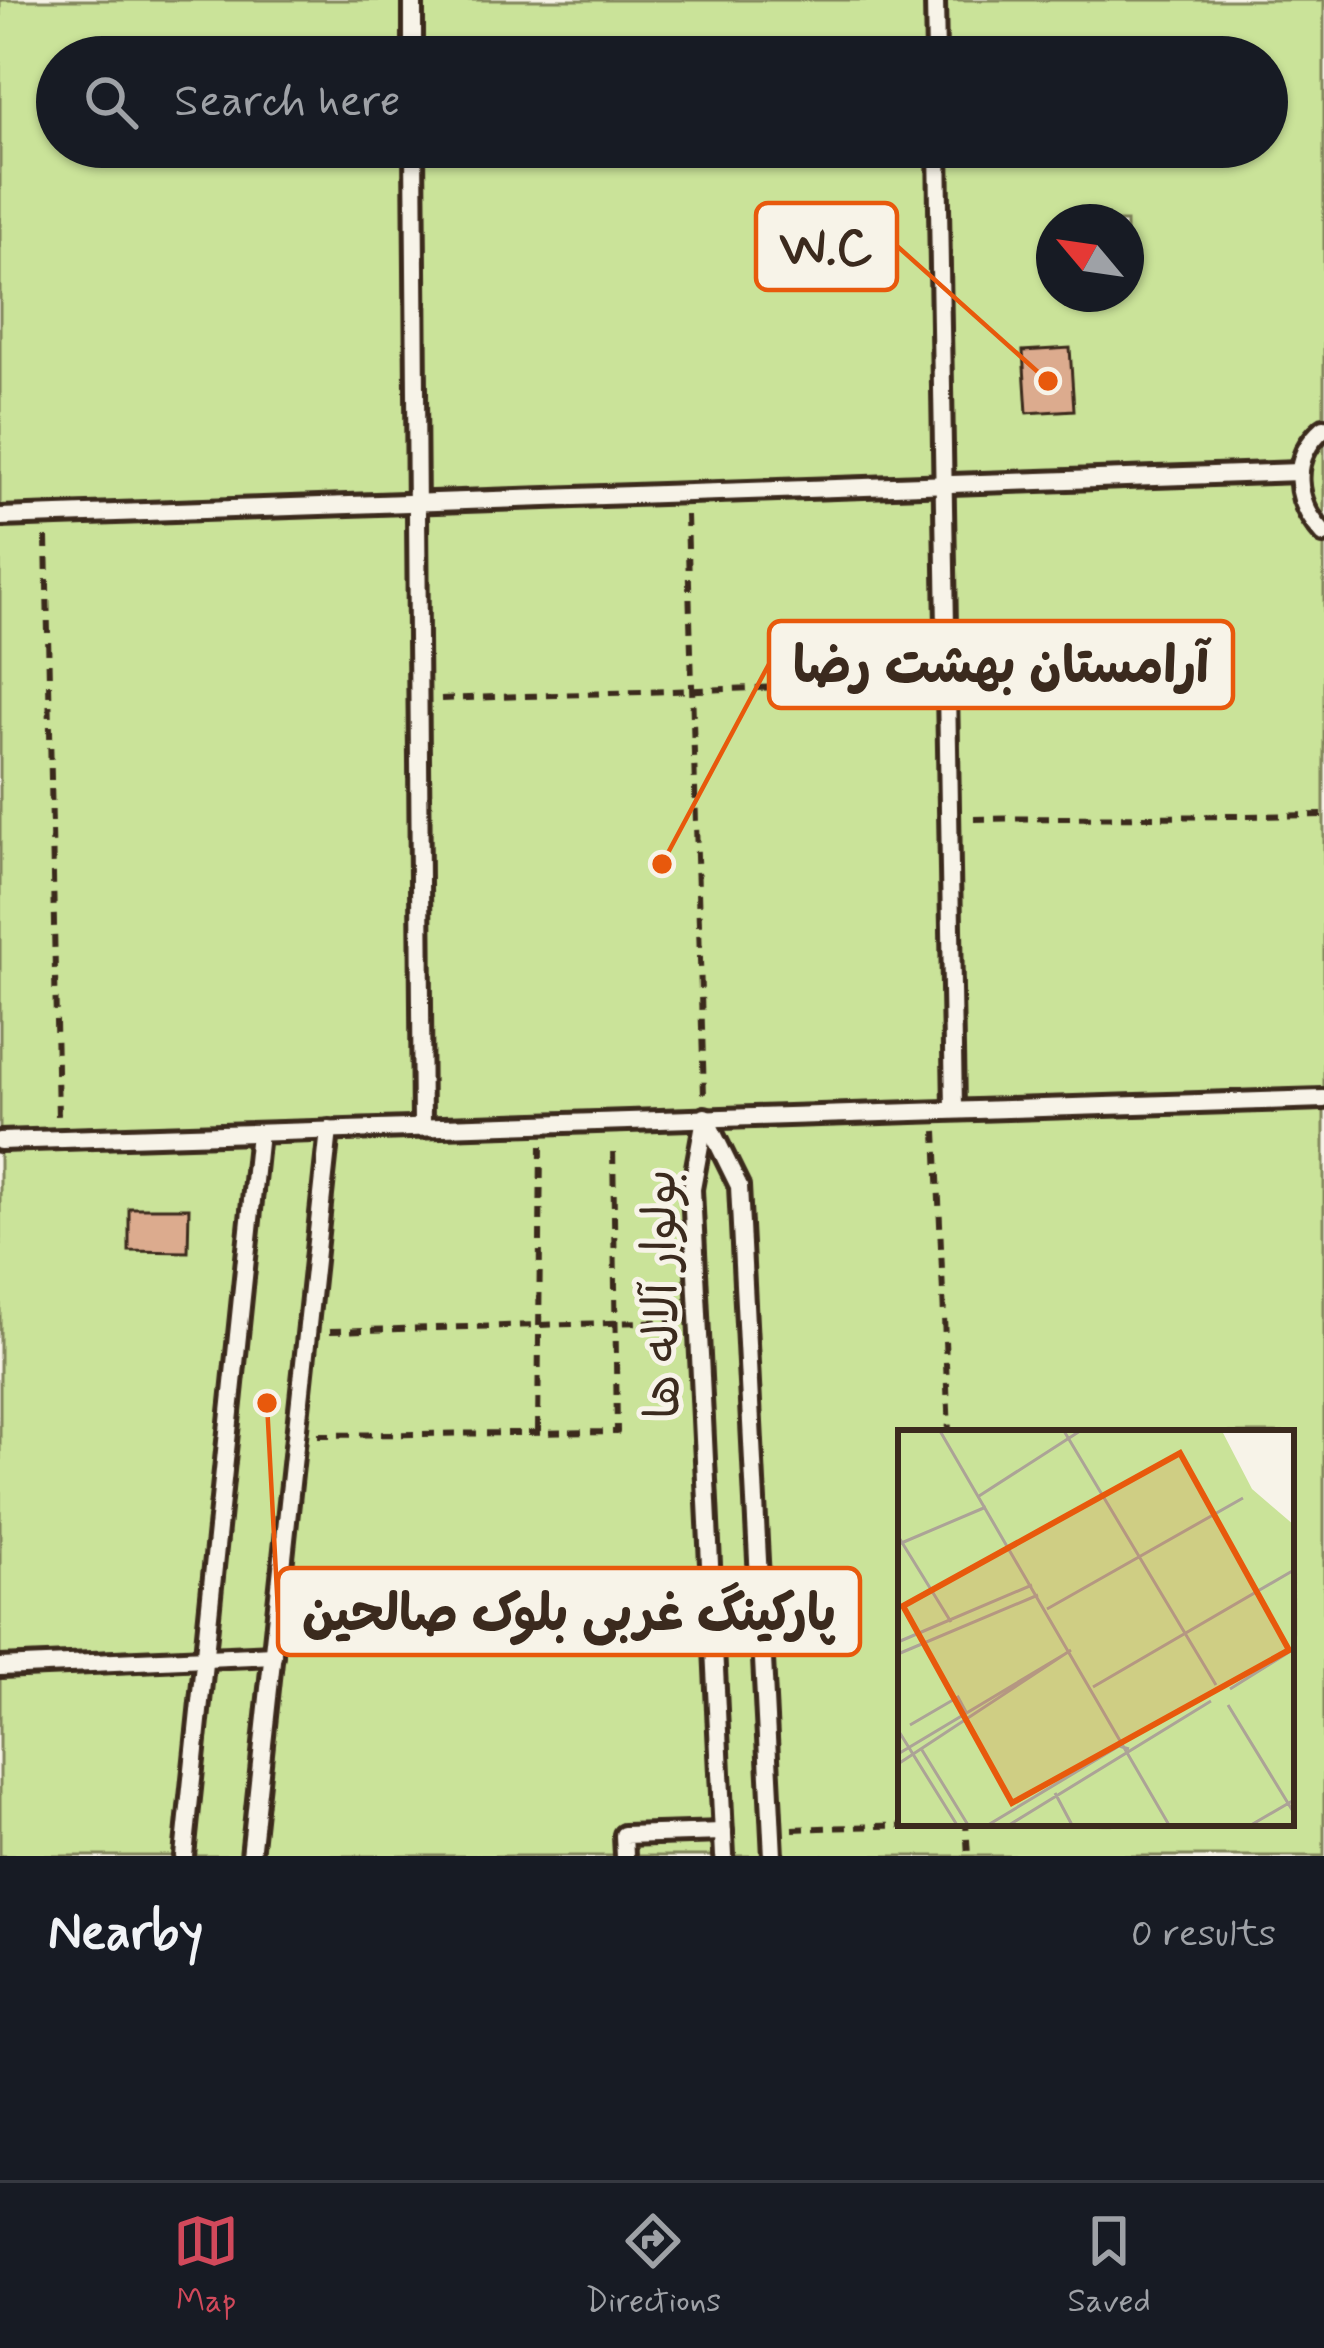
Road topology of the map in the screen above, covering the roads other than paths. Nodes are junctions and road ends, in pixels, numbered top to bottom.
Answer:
1 (413, 0) edge
2 (935, 0) edge
3 (413, 36) edge
4 (936, 36) edge
5 (414, 168) edge
6 (938, 168) edge
7 (1324, 428) edge
8 (1299, 472) junction
9 (944, 485) junction
10 (417, 502) junction
11 (0, 517) edge
12 (1324, 534) edge
13 (1324, 1099) edge
14 (945, 1109) junction
15 (705, 1118) junction
16 (422, 1127) junction
17 (329, 1130) junction
18 (259, 1133) junction
19 (0, 1141) edge
20 (273, 1654) junction
21 (205, 1658) junction
22 (0, 1666) edge
23 (723, 1832) junction
24 (184, 1856) edge
25 (251, 1856) edge
26 (625, 1856) edge
27 (724, 1856) edge
28 (773, 1856) edge

1 - 3 lane
2 - 4 lane
5 - 10 lane
6 - 9 lane
7 - 8 lane
8 - 9 lane
8 - 12 lane
9 - 10 lane
9 - 14 lane
10 - 11 lane
10 - 16 lane
13 - 14 lane
14 - 15 lane
15 - 16 lane
15 - 23 lane, بولوار آلاله ها
15 - 28 lane, بولوار آلاله ها
16 - 17 lane
17 - 18 lane
17 - 20 lane
18 - 19 lane
18 - 21 lane
20 - 21 lane
20 - 25 lane
21 - 22 lane
21 - 24 lane
23 - 26 lane
23 - 27 lane, بولوار آلاله ها

